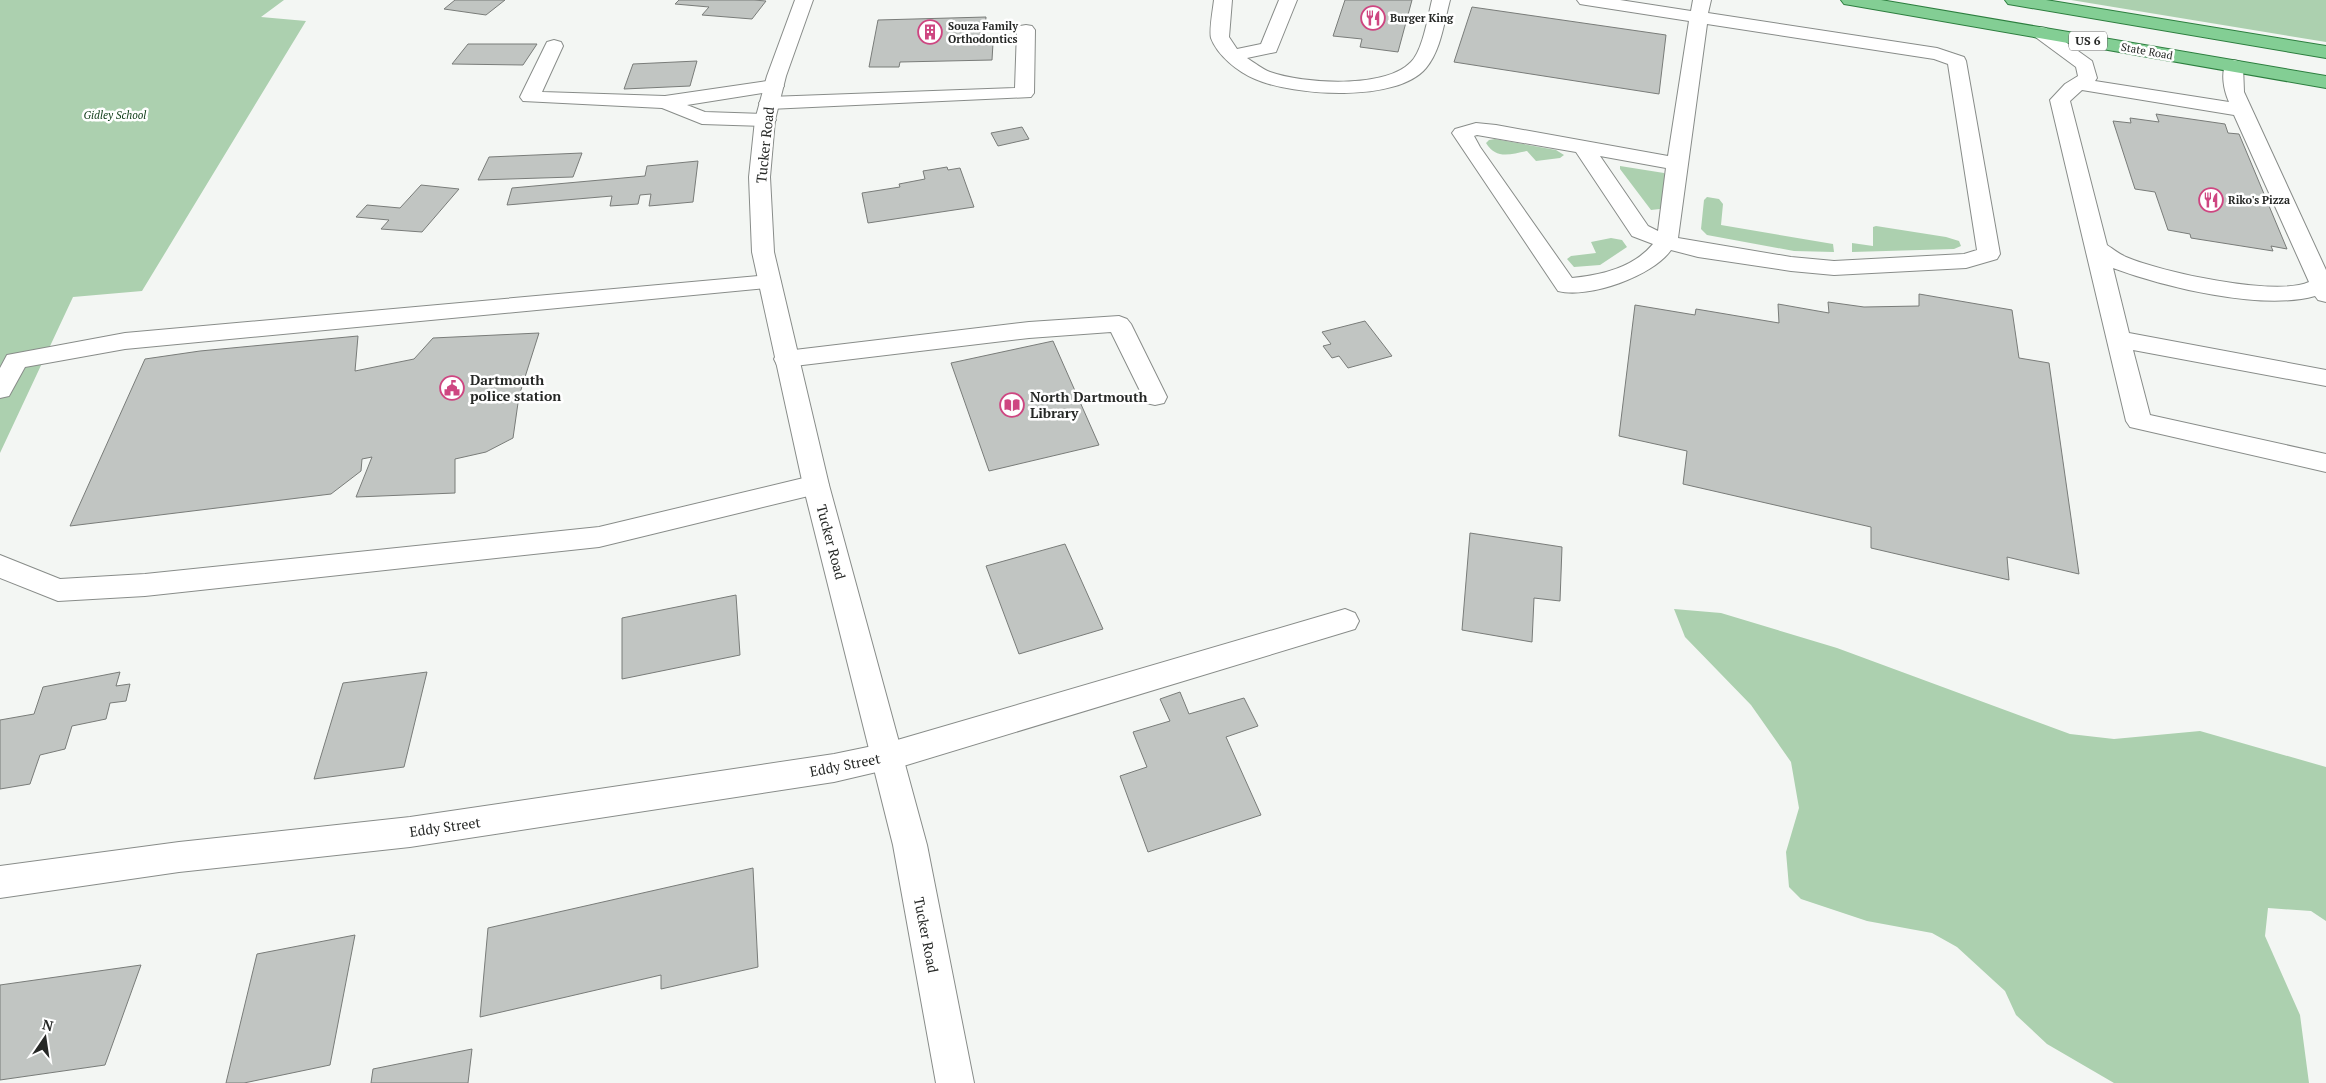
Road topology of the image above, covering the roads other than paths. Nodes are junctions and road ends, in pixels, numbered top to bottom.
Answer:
1 (804, 0) edge
2 (1223, 0) edge
3 (1288, 0) edge
4 (1441, 0) edge
5 (1586, 0) edge
6 (1850, 0) edge
7 (2014, 0) edge
8 (1700, 8) edge
9 (1026, 30) dead end
10 (2040, 32) junction
11 (554, 46) dead end
12 (2326, 52) edge
13 (1405, 56) dead end
14 (1236, 58) junction
15 (2234, 66) junction
16 (2326, 82) edge
17 (2078, 84) junction
18 (665, 102) junction
19 (770, 103) junction
20 (2243, 110) junction
21 (1584, 148) junction
22 (1677, 164) junction
23 (1666, 242) junction
24 (2095, 247) junction
25 (770, 282) junction
26 (2324, 290) edge
27 (2118, 339) junction
28 (786, 359) junction
29 (8, 362) edge
30 (2326, 378) edge
31 (0, 390) edge
32 (1155, 398) dead end
33 (2326, 463) edge
34 (816, 486) junction
35 (0, 566) edge
36 (1345, 621) dead end
37 (887, 757) junction
38 (0, 882) edge
39 (955, 1083) edge

1 - 19 main road, Tucker Road
2 - 14 main road
3 - 14 main road
4 - 14 main road
5 - 8 main road
6 - 10 main road, State Road / US 6
7 - 12 main road, US 6
8 - 22 main road
8 - 23 main road
9 - 19 main road
10 - 15 main road, State Road / US 6
10 - 17 main road
11 - 18 main road
13 - 14 main road
15 - 16 main road, State Road / US 6
15 - 20 main road
17 - 20 main road
17 - 24 main road
18 - 19 main road
18 - 19 main road
19 - 25 main road, Tucker Road
20 - 26 main road
21 - 22 main road
21 - 23 main road
21 - 23 main road
22 - 23 main road
24 - 26 main road
24 - 27 main road
25 - 28 main road, Tucker Road
25 - 29 main road
27 - 30 main road
27 - 33 main road
28 - 32 main road
28 - 34 main road, Tucker Road
29 - 31 main road
34 - 35 main road
34 - 37 main road, Tucker Road
36 - 37 main road, Eddy Street
37 - 38 main road, Eddy Street
37 - 39 main road, Tucker Road

